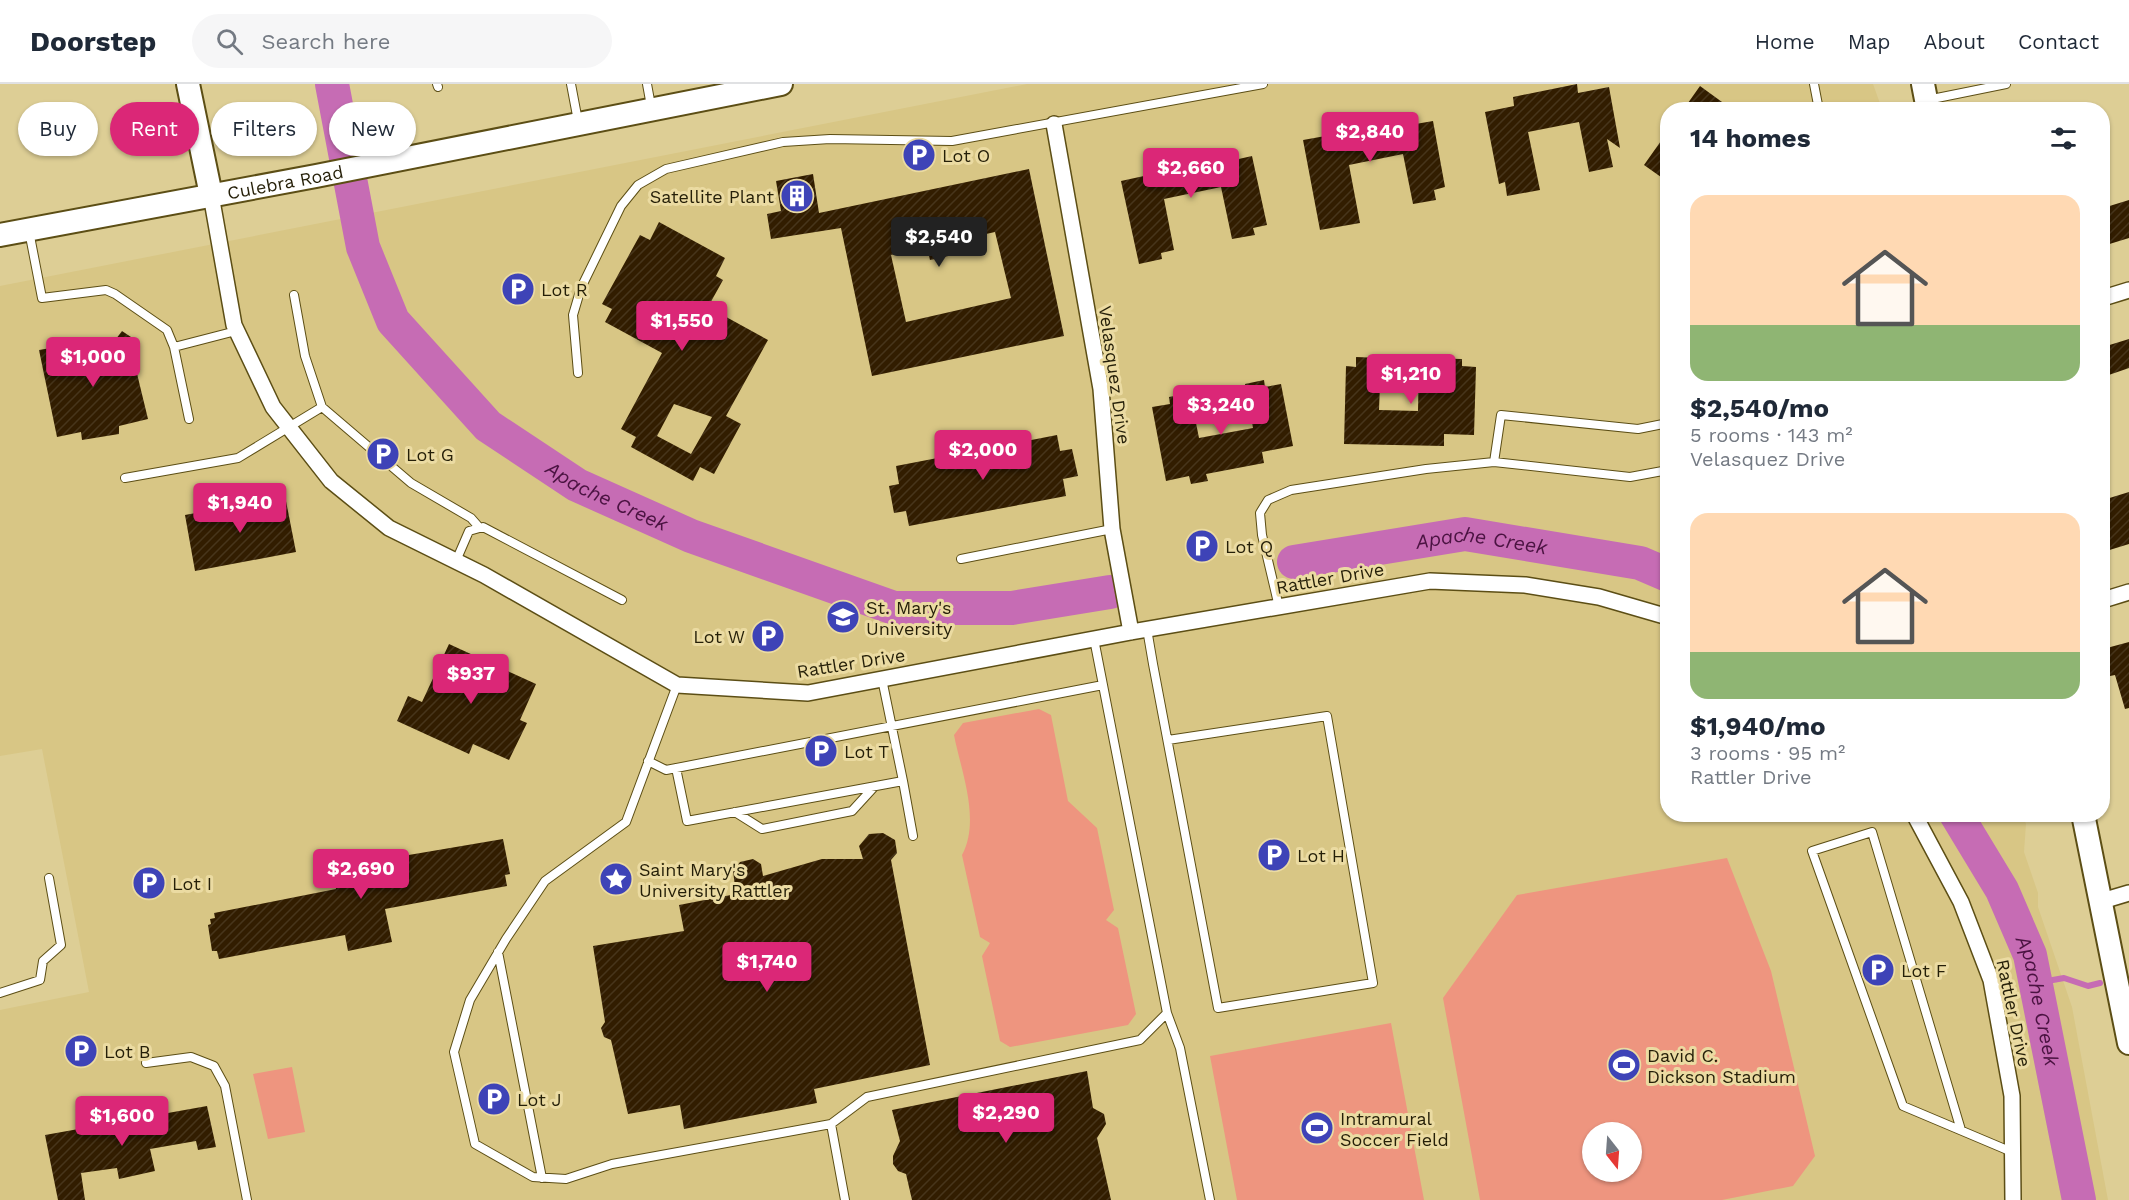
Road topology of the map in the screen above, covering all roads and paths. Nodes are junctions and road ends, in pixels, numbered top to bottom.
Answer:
1 (188, 84) edge
2 (571, 84) edge
3 (646, 84) edge
4 (778, 84) edge
5 (1263, 84) edge
6 (1814, 84) edge
7 (1963, 84) edge
8 (2006, 84) edge
9 (1958, 94) junction
10 (1925, 98) edge
11 (1817, 102) edge
12 (652, 110) junction
13 (579, 124) junction
14 (1054, 124) junction
15 (211, 195) junction
16 (29, 230) junction
17 (0, 235) edge
18 (2129, 290) edge
19 (294, 295) dead end
20 (2110, 296) edge
21 (236, 331) junction
22 (174, 347) junction
23 (578, 373) dead end
24 (322, 407) junction
25 (189, 419) dead end
26 (1660, 425) edge
27 (288, 427) junction
28 (1494, 462) junction
29 (1660, 471) edge
30 (125, 478) dead end
31 (478, 526) junction
32 (1112, 530) junction
33 (961, 559) dead end
34 (456, 561) junction
35 (2129, 592) edge
36 (2110, 598) edge
37 (622, 600) dead end
38 (1279, 607) junction
39 (1660, 615) edge
40 (1148, 629) junction
41 (1131, 632) junction
42 (1094, 639) junction
43 (882, 679) junction
44 (677, 685) junction
45 (1103, 686) junction
46 (892, 727) junction
47 (1168, 740) junction
48 (648, 762) junction
49 (676, 768) junction
50 (903, 782) junction
51 (874, 787) junction
52 (735, 812) junction
53 (1918, 822) edge
54 (2085, 822) edge
55 (913, 836) dead end
56 (49, 878) dead end
57 (2129, 894) edge
58 (2102, 901) junction
59 (498, 952) junction
60 (0, 993) edge
61 (1167, 1013) junction
62 (2129, 1043) edge
63 (146, 1062) dead end
64 (831, 1124) junction
65 (1961, 1130) junction
66 (2012, 1152) junction
67 (542, 1178) junction
68 (247, 1200) edge
69 (845, 1200) edge
70 (1210, 1200) edge
71 (2013, 1200) edge

1 - 15 main road
2 - 13 lane
3 - 12 lane
4 - 12 main road, Culebra Road
5 - 14 lane
6 - 11 lane
7 - 9 lane
8 - 9 lane
9 - 10 lane
12 - 13 main road, Culebra Road
13 - 15 main road, Culebra Road
14 - 23 lane
14 - 32 street, Velasquez Drive
15 - 16 main road, Culebra Road
15 - 21 street, Rattler Drive
16 - 17 main road, Culebra Road
16 - 22 lane
18 - 20 street
19 - 24 lane
21 - 22 lane
21 - 27 street, Rattler Drive
22 - 25 lane
24 - 27 lane
24 - 31 lane
26 - 28 lane
27 - 30 lane
27 - 34 street, Rattler Drive
28 - 29 lane
28 - 38 lane
31 - 34 lane
31 - 37 lane
32 - 33 lane
32 - 41 street, Velasquez Drive
34 - 44 street, Rattler Drive
35 - 36 street
38 - 39 street, Rattler Drive
38 - 40 street, Rattler Drive
40 - 41 street, Rattler Drive
40 - 47 lane
41 - 42 street, Rattler Drive
42 - 43 street, Rattler Drive
42 - 45 lane
43 - 44 street, Rattler Drive
43 - 46 lane
44 - 48 lane
45 - 46 lane
45 - 61 lane
46 - 49 lane
46 - 50 lane
47 - 47 lane
48 - 49 lane
48 - 59 lane
49 - 52 lane
50 - 51 lane
50 - 55 lane
51 - 52 lane
51 - 52 lane
53 - 66 street, Rattler Drive
54 - 58 main road
56 - 60 lane
57 - 58 street
58 - 62 main road
59 - 67 lane
59 - 67 lane
61 - 64 lane
61 - 70 lane
63 - 68 lane
64 - 67 lane
64 - 69 lane
65 - 65 lane
65 - 66 lane
66 - 71 street, Rattler Drive

